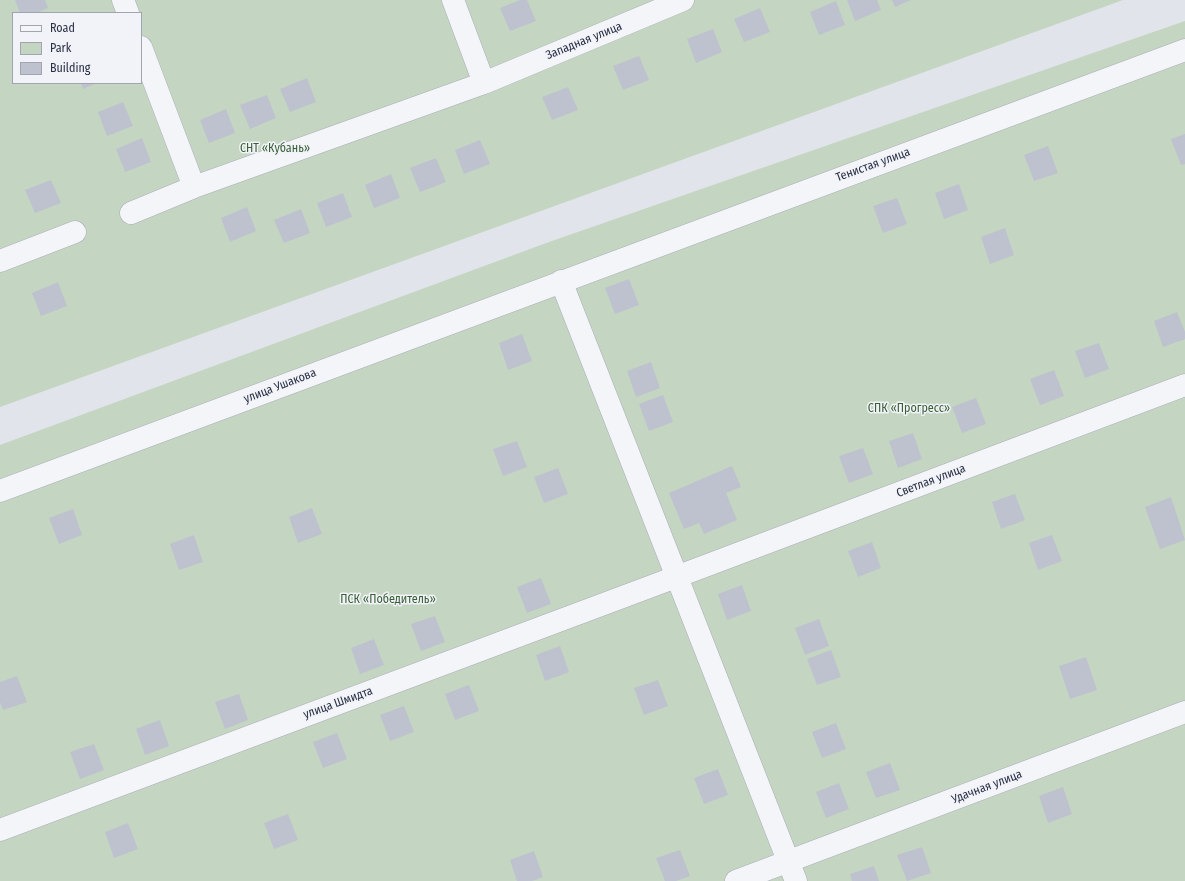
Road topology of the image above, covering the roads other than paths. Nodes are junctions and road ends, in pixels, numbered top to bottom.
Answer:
1 (123, 0) edge
2 (453, 0) edge
3 (683, 0) edge
4 (128, 12) edge
5 (142, 50) edge
6 (1185, 50) edge
7 (484, 83) junction
8 (194, 187) junction
9 (131, 213) dead end
10 (75, 232) dead end
11 (0, 261) edge
12 (561, 281) junction
13 (1185, 385) edge
14 (0, 490) edge
15 (676, 577) junction
16 (1185, 712) edge
17 (0, 830) edge
18 (792, 871) edge
19 (736, 881) edge

1 - 4 street
2 - 7 street
3 - 7 street, Западная улица
5 - 8 street
6 - 12 street, Тенистая улица
7 - 8 street, Западная улица
8 - 9 street, Западная улица
10 - 11 street
12 - 14 street, улица Ушакова
12 - 15 street
13 - 15 street, Светлая улица
15 - 17 street, улица Шмидта
15 - 18 street
16 - 18 street, Удачная улица
18 - 19 street, Удачная улица

